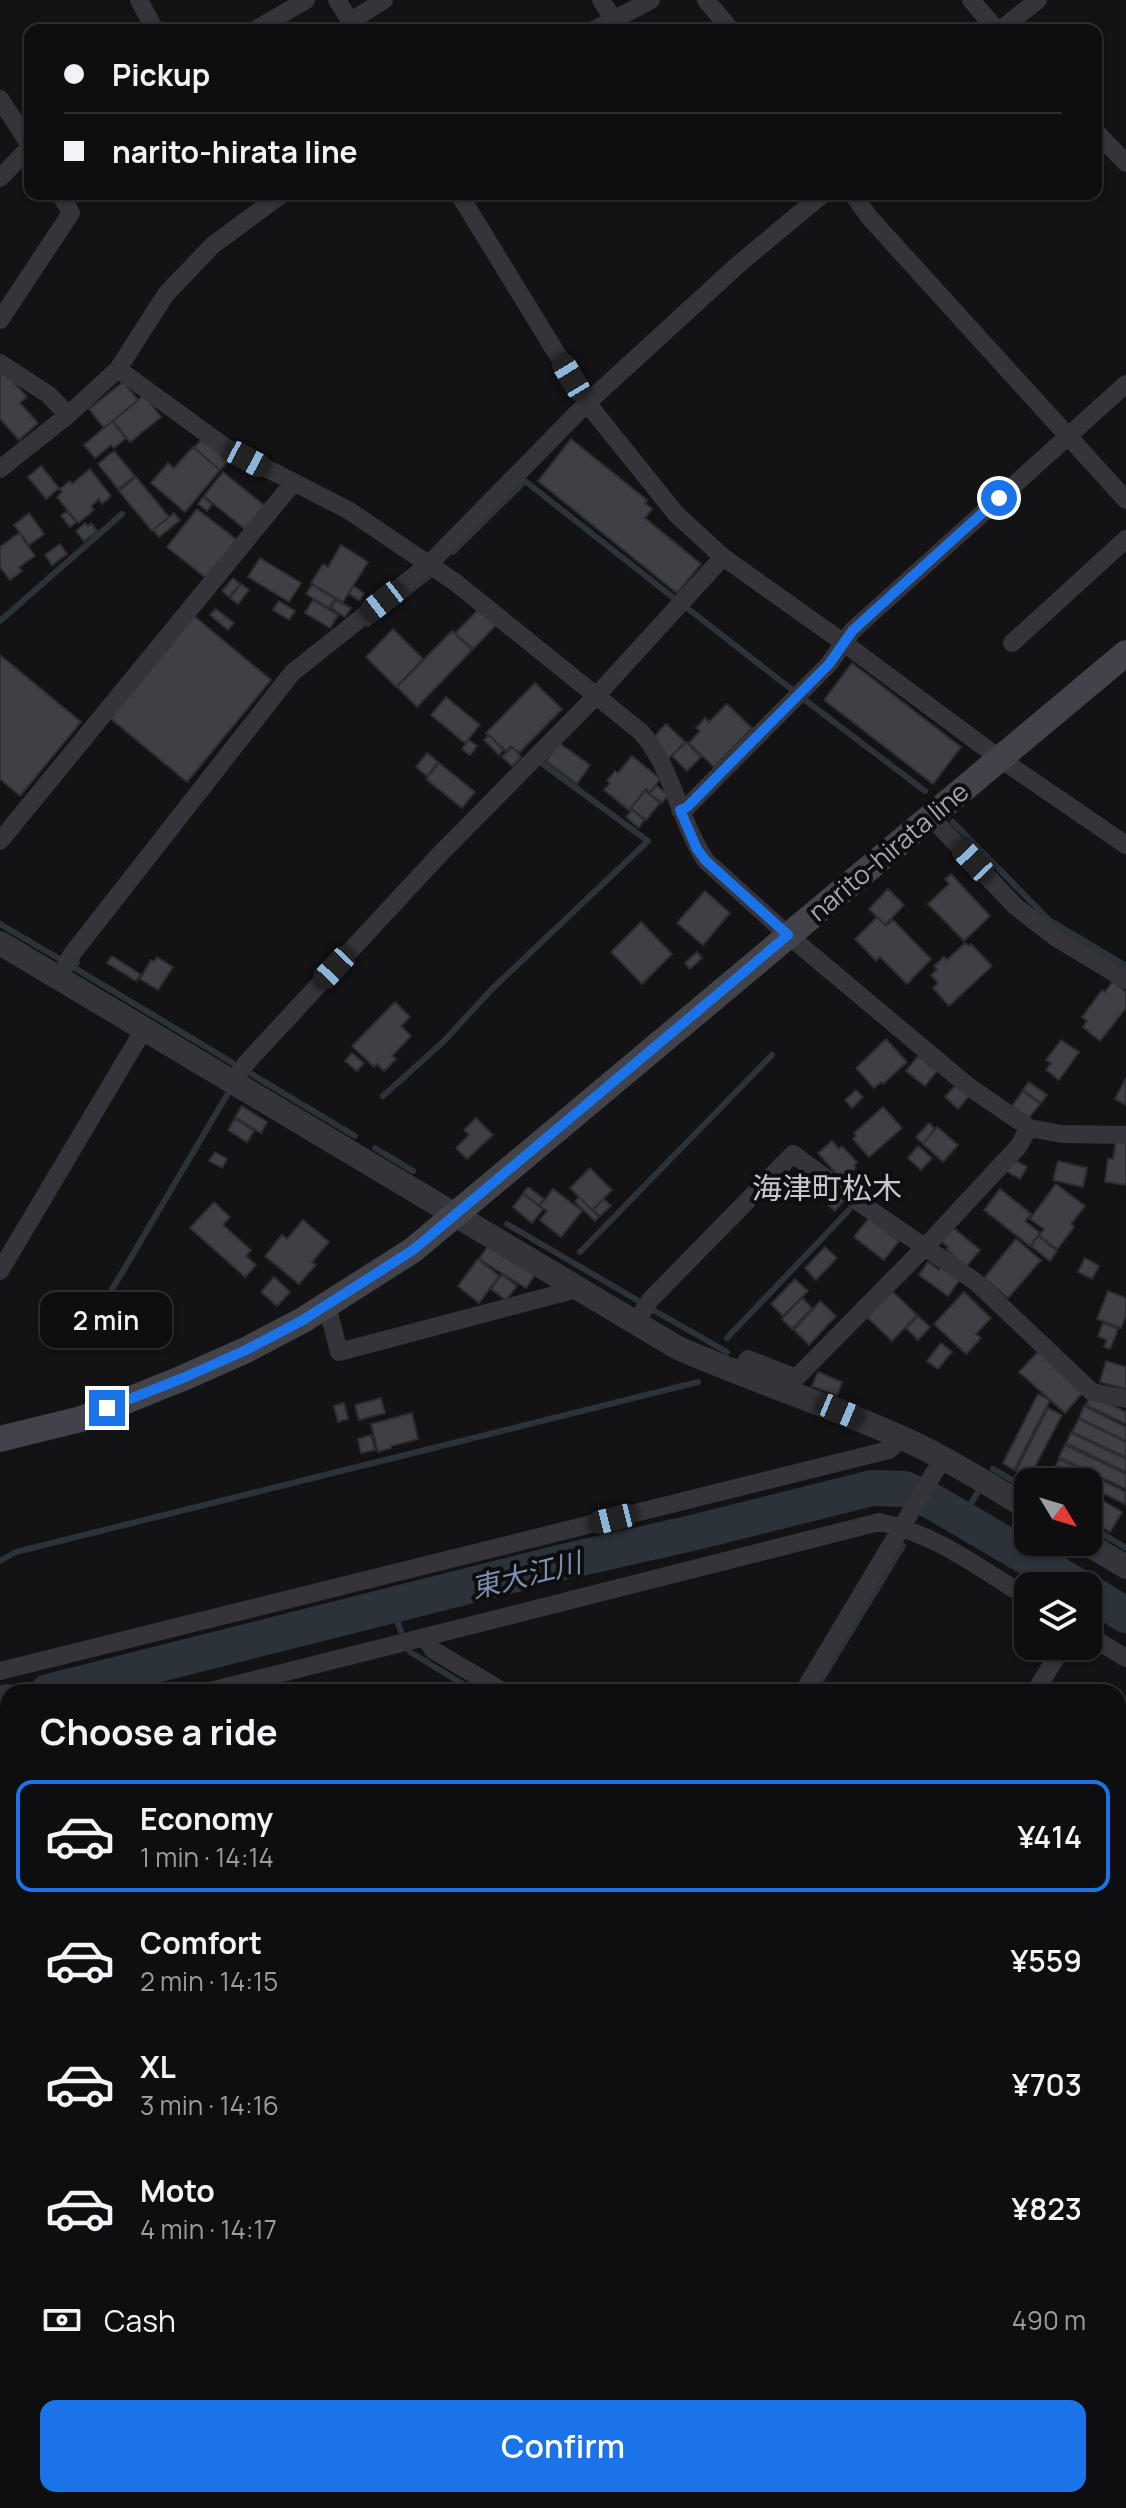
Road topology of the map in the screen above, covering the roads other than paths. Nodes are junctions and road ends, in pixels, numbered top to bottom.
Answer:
1 (139, 0) edge
2 (306, 0) edge
3 (337, 0) edge
4 (384, 0) edge
5 (601, 0) edge
6 (651, 0) edge
7 (706, 0) edge
8 (971, 0) edge
9 (1038, 0) edge
10 (614, 20) junction
11 (152, 24) edge
12 (265, 24) edge
13 (353, 24) edge
14 (356, 24) edge
15 (606, 24) edge
16 (726, 24) edge
17 (993, 24) edge
18 (1006, 24) edge
19 (0, 99) edge
20 (24, 137) edge
21 (1102, 138) edge
22 (24, 152) edge
23 (1125, 159) edge
24 (0, 178) edge
25 (63, 200) edge
26 (463, 200) edge
27 (816, 200) edge
28 (857, 200) edge
29 (252, 202) edge
30 (0, 320) edge
31 (0, 363) edge
32 (118, 369) junction
33 (1126, 384) edge
34 (587, 403) junction
35 (68, 415) junction
36 (1069, 434) junction
37 (0, 469) edge
38 (293, 483) junction
39 (1126, 500) edge
40 (1126, 539) edge
41 (723, 557) junction
42 (429, 564) junction
43 (844, 643) junction
44 (1012, 643) dead end
45 (1126, 653) edge
46 (597, 695) junction
47 (999, 758) junction
48 (680, 810) junction
49 (930, 816) junction
50 (0, 841) edge
51 (1126, 845) edge
52 (788, 935) junction
53 (0, 943) edge
54 (59, 977) junction
55 (1126, 980) edge
56 (144, 1029) junction
57 (232, 1081) junction
58 (1029, 1128) junction
59 (1126, 1135) edge
60 (454, 1215) junction
61 (926, 1246) junction
62 (0, 1271) edge
63 (577, 1289) junction
64 (327, 1305) junction
65 (635, 1323) junction
66 (738, 1374) junction
67 (1126, 1399) edge
68 (903, 1438) junction
69 (0, 1439) edge
70 (940, 1462) junction
71 (1014, 1501) edge
72 (905, 1523) junction
73 (1102, 1553) edge
74 (1126, 1567) edge
75 (1014, 1589) edge
76 (425, 1637) junction
77 (1102, 1643) edge
78 (1126, 1658) edge
79 (1054, 1660) edge
80 (0, 1671) edge
81 (267, 1684) edge
82 (490, 1684) edge
83 (808, 1684) edge
84 (1040, 1684) edge

1 - 11 street
2 - 12 street
3 - 13 street
4 - 14 street
5 - 10 street
6 - 10 street
7 - 16 street
8 - 17 street
9 - 18 street
10 - 15 street
19 - 20 street
21 - 23 street
22 - 24 street
25 - 30 street
26 - 34 street
27 - 34 street
28 - 36 street
29 - 32 street
31 - 35 street
32 - 35 street
32 - 38 street
33 - 36 street
34 - 41 street
34 - 42 street
35 - 37 street
36 - 39 street
36 - 43 street
38 - 42 street
38 - 50 street
40 - 44 street
41 - 43 street
41 - 46 street
42 - 46 street
42 - 54 street
43 - 47 street
43 - 48 street
45 - 47 main road, narito-hirata line
46 - 48 street
46 - 57 street
47 - 49 main road, narito-hirata line
47 - 51 street
48 - 52 street
49 - 52 main road, narito-hirata line
49 - 55 street
52 - 58 street
52 - 60 main road, narito-hirata line
53 - 54 street
54 - 56 street
56 - 57 street
56 - 62 street
57 - 60 street
58 - 59 street
58 - 61 street
60 - 63 street
60 - 64 main road, narito-hirata line
61 - 65 street
61 - 66 street
61 - 67 street
63 - 64 street
63 - 65 street
64 - 69 main road, narito-hirata line
65 - 66 street
66 - 68 street
68 - 70 street
68 - 80 street
70 - 71 street
70 - 72 street
72 - 75 street
72 - 76 street
72 - 83 street
73 - 74 street
76 - 81 street
76 - 82 street
77 - 78 street
79 - 84 street

